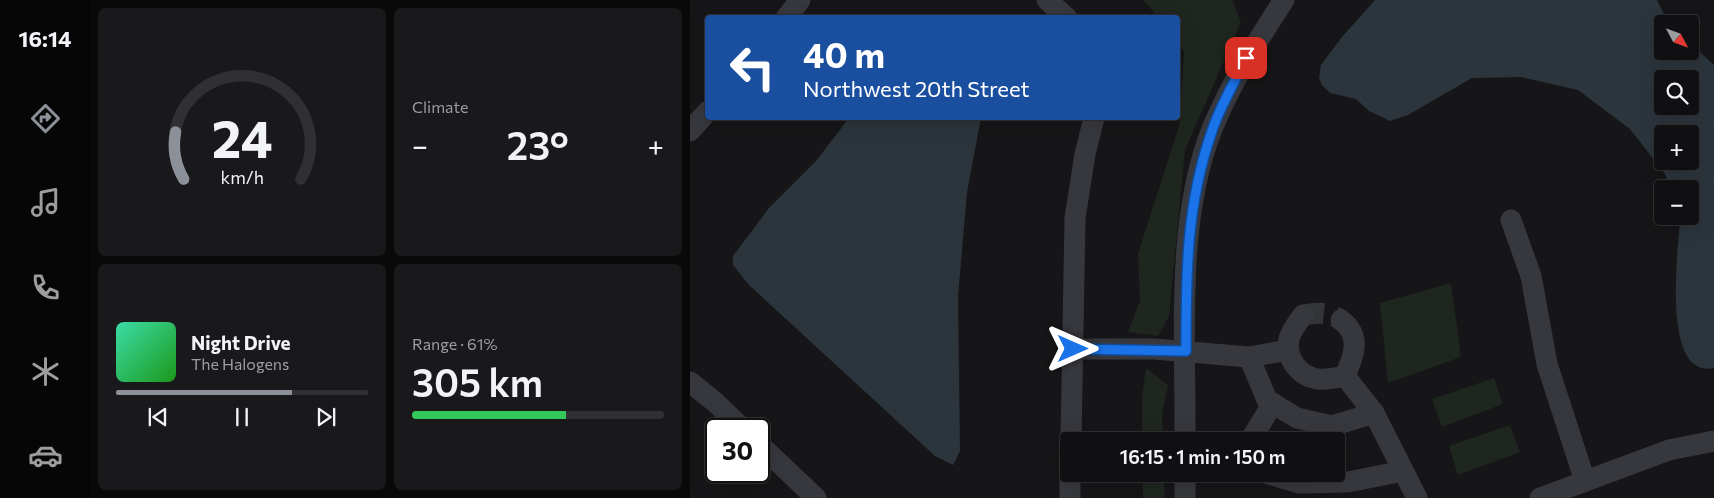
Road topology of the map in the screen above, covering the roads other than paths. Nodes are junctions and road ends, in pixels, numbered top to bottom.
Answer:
1 (800, 0) edge
2 (1048, 0) edge
3 (1284, 0) edge
4 (788, 15) edge
5 (1063, 15) edge
6 (705, 114) edge
7 (1094, 120) edge
8 (690, 132) edge
9 (1511, 220) dead end
10 (1303, 316) dead end
11 (1342, 320) tunnel mouth
12 (1073, 349) junction
13 (1288, 350) junction
14 (1186, 351) junction
15 (1249, 356) junction
16 (1345, 376) junction
17 (690, 382) edge
18 (1273, 404) junction
19 (1374, 412) junction
20 (732, 418) edge
21 (1071, 432) edge
22 (1185, 432) edge
23 (1256, 432) edge
24 (1714, 441) edge
25 (770, 454) edge
26 (1403, 471) junction
27 (1070, 482) edge
28 (1185, 482) edge
29 (1345, 482) edge
30 (1585, 482) junction
31 (816, 498) edge
32 (1070, 498) edge
33 (1185, 498) edge
34 (1417, 498) edge
35 (1540, 498) edge

1 - 4 street
2 - 5 street
3 - 14 street
6 - 8 street
7 - 12 street
9 - 30 street
10 - 13 street
11 - 16 street
12 - 14 street
12 - 21 street
13 - 15 street
13 - 16 street
14 - 15 street
14 - 22 street
15 - 18 street
16 - 19 street
17 - 20 street
18 - 19 street
18 - 23 street
19 - 26 street
24 - 30 street
25 - 31 street
26 - 29 street
26 - 34 street
27 - 32 street
28 - 33 street
30 - 35 street

